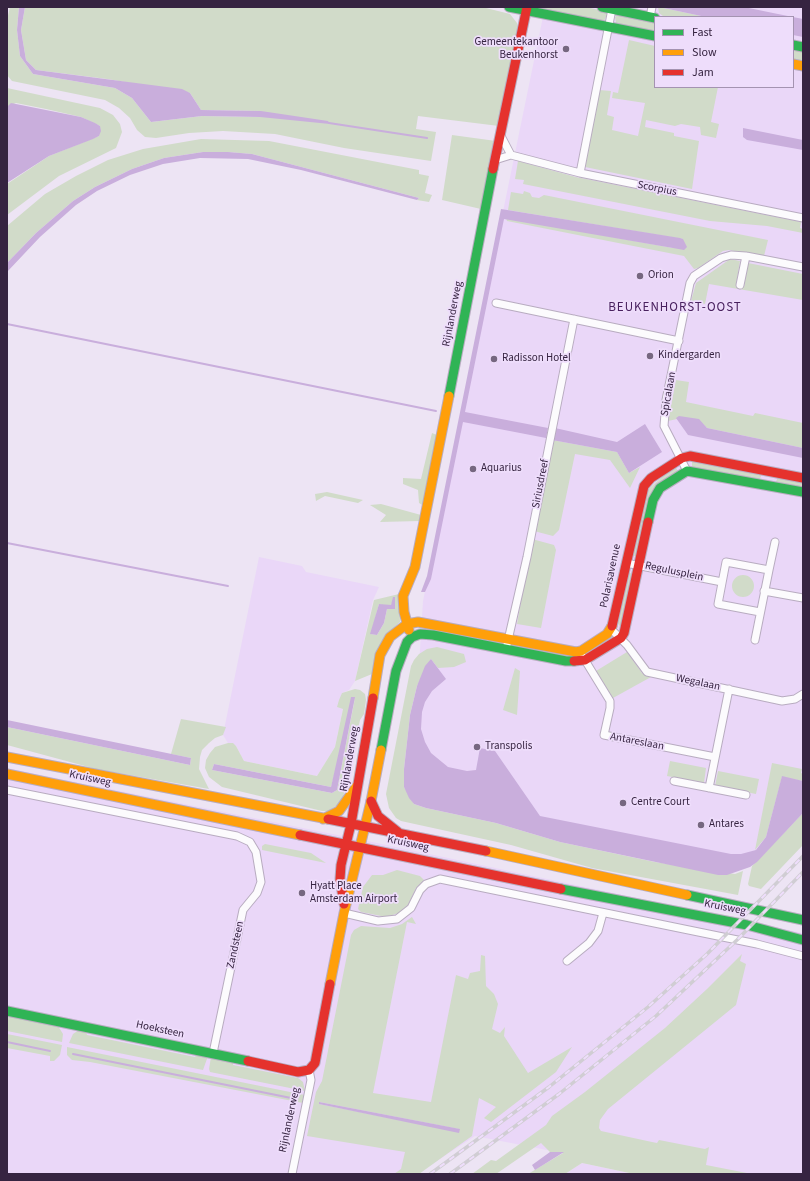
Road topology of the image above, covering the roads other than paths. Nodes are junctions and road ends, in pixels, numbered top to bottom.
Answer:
1 (509, 7) edge
2 (602, 7) edge
3 (527, 9) edge
4 (612, 9) junction
5 (652, 12) edge
6 (609, 27) junction
7 (654, 36) edge
8 (501, 136) junction
9 (511, 155) junction
10 (495, 160) junction
11 (580, 173) junction
12 (803, 218) edge
13 (746, 256) junction
14 (803, 267) edge
15 (740, 285) dead end
16 (496, 303) dead end
17 (574, 319) junction
18 (678, 340) junction
19 (682, 458) junction
20 (687, 471) junction
21 (769, 471) junction
22 (803, 478) edge
23 (766, 484) junction
24 (803, 492) edge
25 (775, 542) dead end
26 (626, 562) junction
27 (640, 565) junction
28 (769, 570) junction
29 (722, 582) junction
30 (764, 591) junction
31 (803, 598) edge
32 (760, 612) junction
33 (407, 624) junction
34 (611, 629) junction
35 (412, 637) junction
36 (508, 638) junction
37 (621, 638) junction
38 (755, 640) dead end
39 (506, 649) junction
40 (581, 651) junction
41 (585, 660) junction
42 (729, 689) junction
43 (803, 694) edge
44 (7, 757) edge
45 (715, 758) junction
46 (7, 774) edge
47 (674, 781) dead end
48 (356, 787) junction
49 (709, 788) junction
50 (7, 790) edge
51 (746, 795) dead end
52 (371, 801) junction
53 (323, 819) junction
54 (351, 824) junction
55 (365, 827) junction
56 (398, 832) junction
57 (346, 844) junction
58 (360, 846) junction
59 (344, 911) junction
60 (603, 913) junction
61 (803, 920) edge
62 (803, 940) edge
63 (803, 956) edge
64 (567, 961) dead end
65 (7, 1011) edge
66 (212, 1053) junction
67 (309, 1070) junction
68 (292, 1174) edge

1 - 3 main road
2 - 4 main road
3 - 6 main road
3 - 8 main road, Rijnlanderweg
4 - 5 main road
4 - 6 street
6 - 7 main road
6 - 11 street
8 - 9 street
8 - 10 main road, Rijnlanderweg
9 - 10 street
9 - 11 street, Scorpius
10 - 33 main road, Rijnlanderweg
11 - 12 street, Scorpius
13 - 14 street, Spicalaan
13 - 15 street
13 - 18 street, Spicalaan
16 - 17 street
17 - 18 street
17 - 36 street, Siriusdreef
18 - 19 street, Spicalaan
19 - 20 street, Spicalaan
19 - 21 main road
19 - 26 main road, Polarisavenue
20 - 23 main road
20 - 27 main road
21 - 22 main road
21 - 23 main road
23 - 24 main road
25 - 28 street
26 - 27 street, Regulusplein
26 - 34 main road, Polarisavenue
27 - 29 street, Regulusplein
27 - 37 main road
28 - 29 street
28 - 30 street
29 - 32 street
30 - 31 street
30 - 32 street
32 - 38 street
33 - 35 main road, Rijnlanderweg
33 - 36 main road
33 - 48 main road, Rijnlanderweg
34 - 37 street, Wegalaan
34 - 40 main road
35 - 39 main road
35 - 52 main road, Rijnlanderweg
36 - 39 street, Siriusdreef
36 - 40 main road
37 - 41 main road
37 - 42 street, Wegalaan
39 - 41 main road
40 - 41 street, Antareslaan
41 - 45 street, Antareslaan
42 - 43 street, Wegalaan
42 - 45 street
44 - 53 main road, Kruisweg
45 - 49 street
46 - 57 main road, Kruisweg
47 - 49 street
48 - 53 main road
48 - 54 main road, Rijnlanderweg
49 - 51 street
50 - 66 street, Zandsteen
52 - 55 main road, Rijnlanderweg
52 - 56 main road
53 - 54 main road, Kruisweg
54 - 55 main road, Kruisweg
54 - 57 main road, Rijnlanderweg
55 - 56 main road, Kruisweg
55 - 58 main road, Rijnlanderweg
56 - 61 main road, Kruisweg
57 - 58 main road, Kruisweg
57 - 59 main road, Rijnlanderweg
58 - 59 main road, Rijnlanderweg
58 - 62 main road, Kruisweg
59 - 60 street
59 - 67 main road, Rijnlanderweg
60 - 63 street
60 - 64 street
65 - 66 main road, Hoeksteen
66 - 67 main road, Hoeksteen
67 - 68 street, Rijnlanderweg

